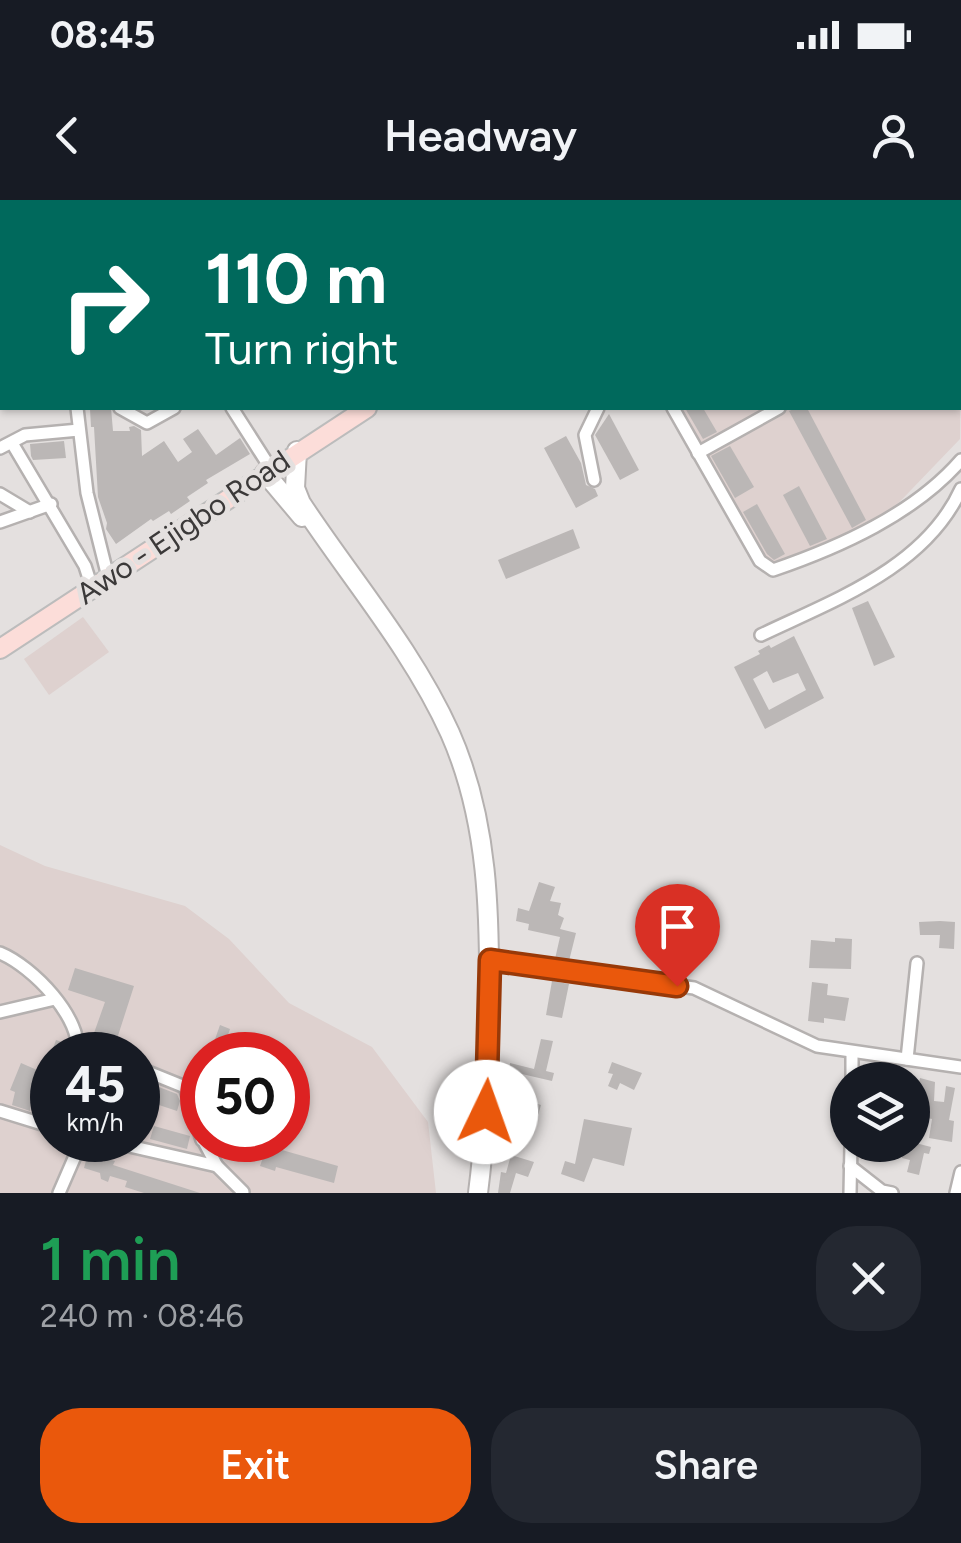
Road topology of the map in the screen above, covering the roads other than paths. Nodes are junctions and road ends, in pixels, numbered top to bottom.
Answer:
1 (77, 410) edge
2 (124, 410) edge
3 (171, 410) edge
4 (233, 410) edge
5 (365, 410) edge
6 (597, 410) edge
7 (674, 410) edge
8 (775, 410) edge
9 (79, 430) junction
10 (6, 446) edge
11 (297, 452) junction
12 (698, 454) junction
13 (961, 460) edge
14 (268, 471) junction
15 (594, 480) dead end
16 (961, 489) edge
17 (0, 494) edge
18 (51, 504) junction
19 (30, 512) junction
20 (0, 522) edge
21 (327, 543) junction
22 (100, 582) junction
23 (761, 635) dead end
24 (0, 649) edge
25 (0, 954) edge
26 (490, 960) junction
27 (917, 963) dead end
28 (55, 1000) junction
29 (0, 1012) edge
30 (75, 1032) edge
31 (852, 1053) junction
32 (907, 1059) junction
33 (852, 1062) edge
34 (961, 1067) edge
35 (0, 1110) edge
36 (30, 1120) edge
37 (160, 1153) edge
38 (72, 1162) edge
39 (216, 1162) edge
40 (850, 1162) edge
41 (218, 1166) junction
42 (850, 1166) junction
43 (961, 1172) edge
44 (243, 1192) edge
45 (884, 1192) edge
46 (59, 1193) edge
47 (478, 1193) edge
48 (850, 1193) edge
49 (956, 1193) edge

1 - 9 street
2 - 3 street
4 - 14 street
5 - 11 main road, Awo - Ejigbo Road
6 - 15 street
7 - 12 street
8 - 12 street
9 - 10 street
9 - 22 street
10 - 18 street
11 - 14 main road, Awo - Ejigbo Road
11 - 21 main road
12 - 13 street
14 - 21 main road
14 - 22 main road, Awo - Ejigbo Road
16 - 23 street
17 - 19 street
18 - 19 street
18 - 22 street
19 - 20 street
21 - 26 main road
22 - 24 main road, Awo - Ejigbo Road
25 - 28 street
26 - 31 street
26 - 47 main road
27 - 32 street
28 - 29 street
28 - 30 street
31 - 32 street
31 - 33 street
32 - 34 street
35 - 36 street
37 - 41 street
38 - 46 street
39 - 41 street
40 - 42 street
41 - 44 street
42 - 45 street
42 - 48 street
43 - 49 street

